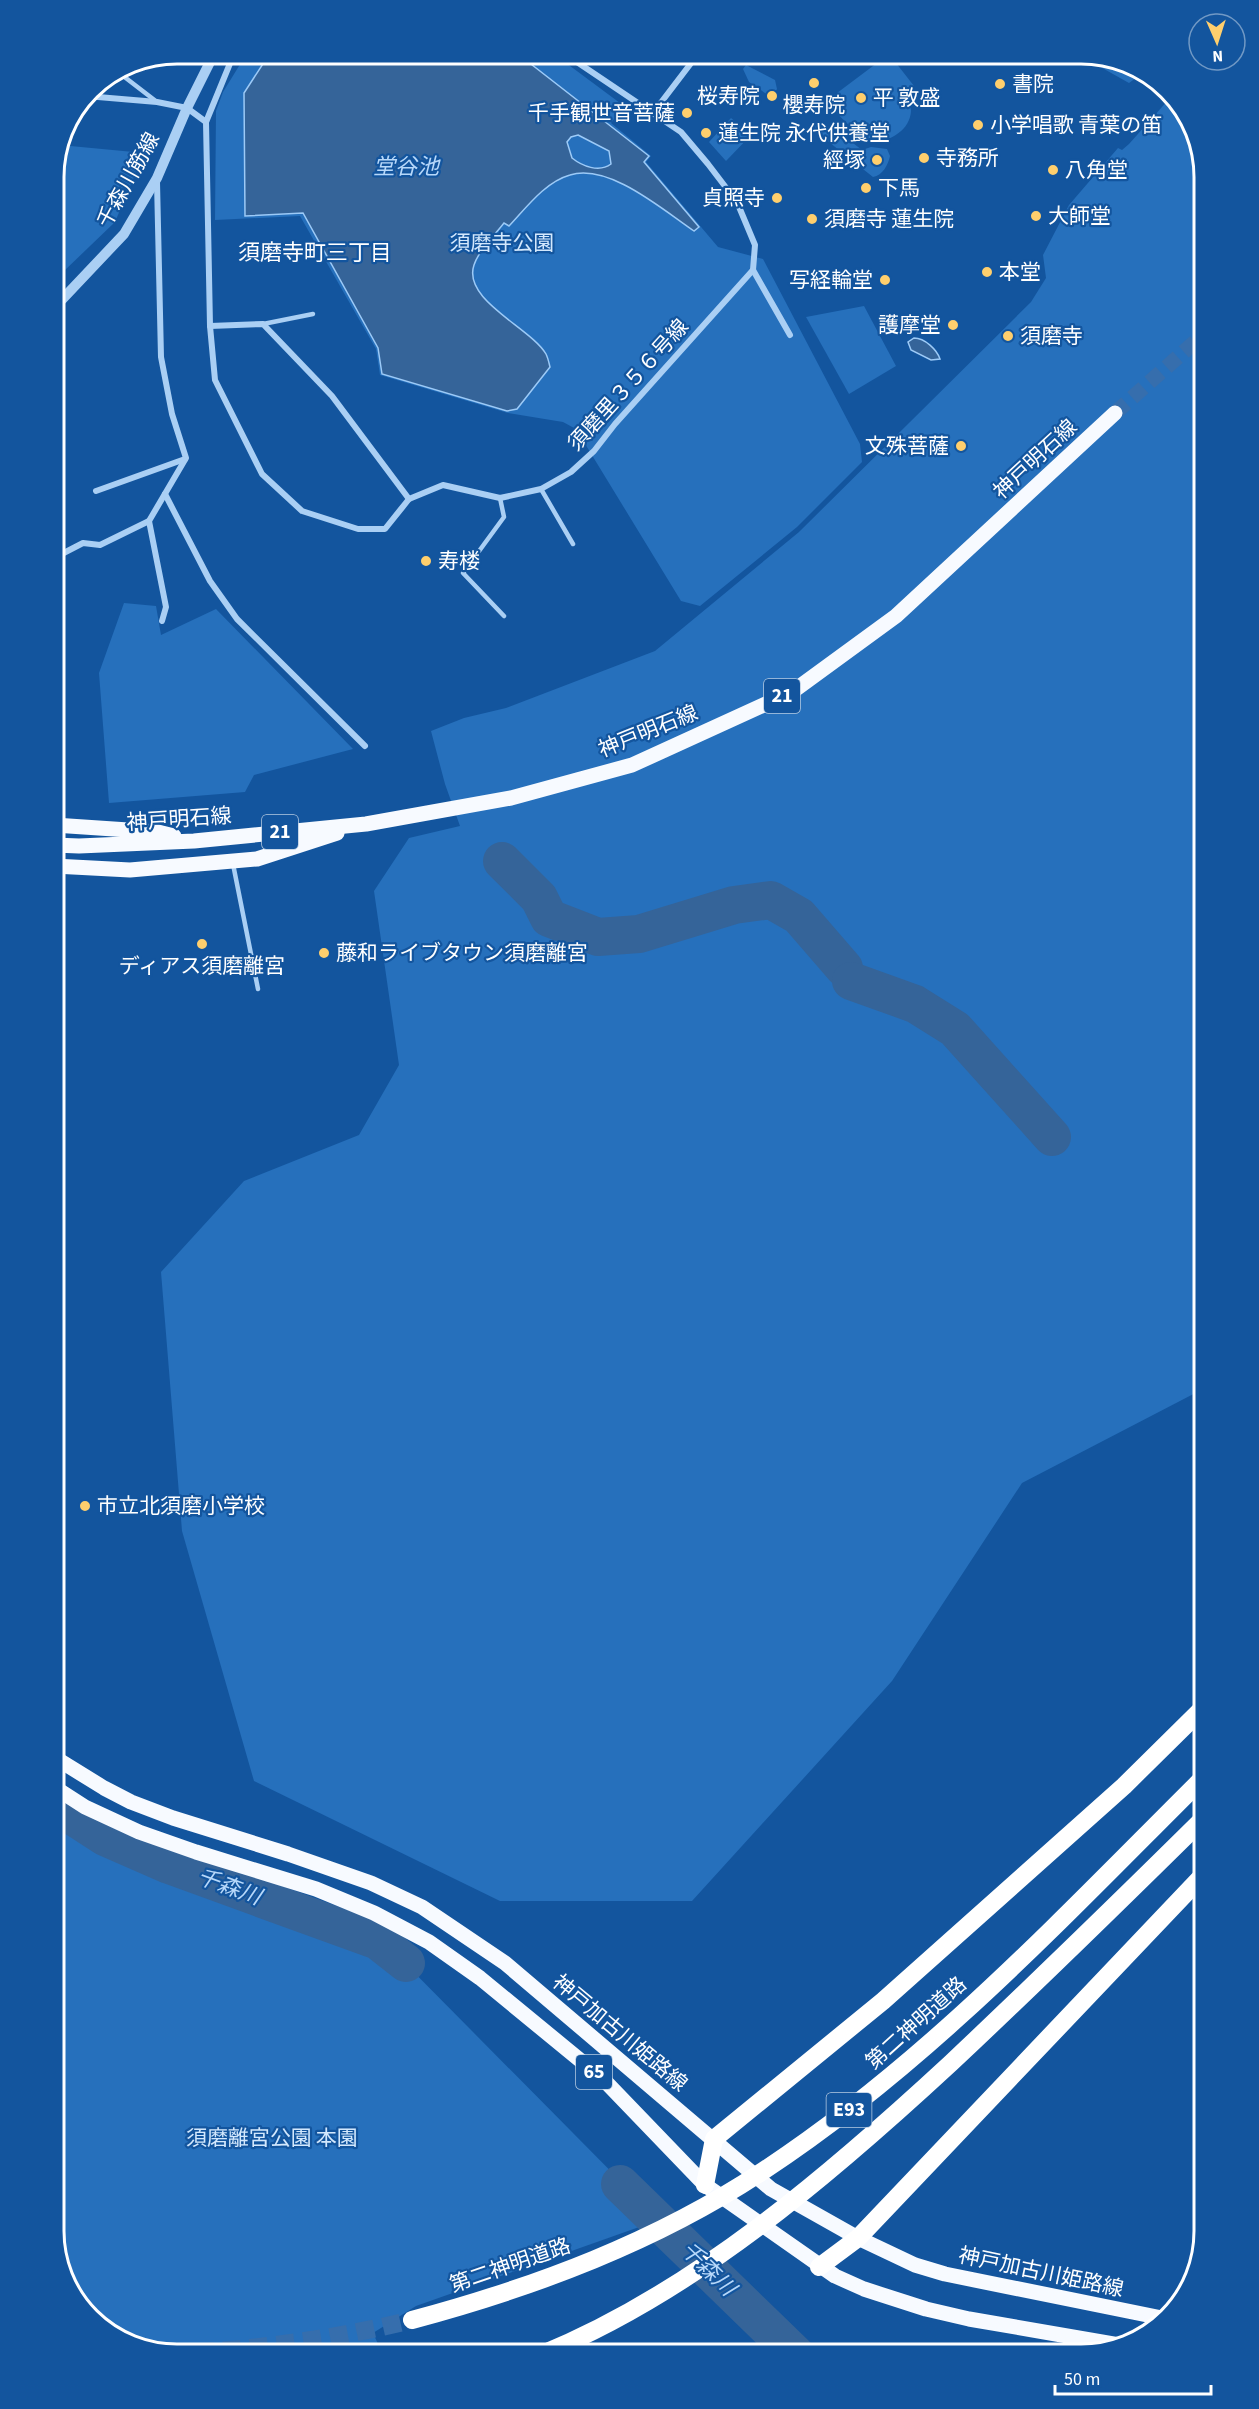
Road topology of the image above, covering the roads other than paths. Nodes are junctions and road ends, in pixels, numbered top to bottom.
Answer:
1 (208, 65) edge
2 (229, 65) edge
3 (581, 65) edge
4 (690, 65) edge
5 (125, 78) edge
6 (99, 97) edge
7 (158, 102) junction
8 (187, 108) junction
9 (653, 113) junction
10 (206, 122) junction
11 (157, 178) junction
12 (753, 270) junction
13 (65, 295) edge
14 (313, 314) dead end
15 (263, 324) junction
16 (210, 326) junction
17 (790, 335) dead end
18 (1115, 413) tunnel mouth
19 (186, 458) junction
20 (541, 489) junction
21 (96, 491) dead end
22 (165, 494) junction
23 (500, 498) junction
24 (409, 499) junction
25 (149, 521) junction
26 (573, 544) dead end
27 (65, 552) edge
28 (504, 616) dead end
29 (162, 621) dead end
30 (365, 746) dead end
31 (366, 824) junction
32 (65, 826) edge
33 (194, 841) junction
34 (65, 845) edge
35 (232, 861) junction
36 (65, 867) edge
37 (258, 989) dead end
38 (1194, 1717) edge
39 (64, 1763) edge
40 (1194, 1787) edge
41 (64, 1794) edge
42 (1194, 1828) edge
43 (1194, 1885) edge
44 (714, 2139) junction
45 (705, 2185) junction
46 (858, 2238) junction
47 (819, 2266) junction
48 (1155, 2317) edge
49 (412, 2320) tunnel mouth
50 (1102, 2342) edge
51 (563, 2344) edge

1 - 8 street, 千森川筋線
2 - 10 street
3 - 9 street
4 - 9 street
5 - 7 lane
6 - 7 street
7 - 8 street
8 - 10 street
8 - 11 street, 千森川筋線
9 - 12 street
10 - 16 street, 須磨里３５６号線
11 - 13 street, 千森川筋線
11 - 19 street
12 - 17 street
12 - 20 street, 須磨里３５６号線
14 - 15 lane
15 - 16 street
15 - 24 street
16 - 24 street, 須磨里３５６号線
18 - 31 main road, 神戸明石線 / 21
19 - 21 street
19 - 22 street
20 - 23 street, 須磨里３５６号線
20 - 26 lane
22 - 25 street
22 - 30 street
23 - 24 street, 須磨里３５６号線
23 - 28 lane
25 - 27 street
25 - 29 street
31 - 33 main road, 神戸明石線 / 21
31 - 35 main road
32 - 33 main road
33 - 34 main road, 神戸明石線 / 21
35 - 36 main road
35 - 37 lane
38 - 44 highway
39 - 44 main road, 神戸加古川姫路線 / 65
40 - 49 highway, 第二神明道路 / E93, bridge
41 - 45 main road, 65
42 - 51 highway, E93, bridge
43 - 46 highway
44 - 45 highway
44 - 46 main road, 神戸加古川姫路線 / 65
45 - 47 main road, 65
46 - 47 highway
46 - 48 main road, 神戸加古川姫路線 / 65
47 - 50 main road, 65

